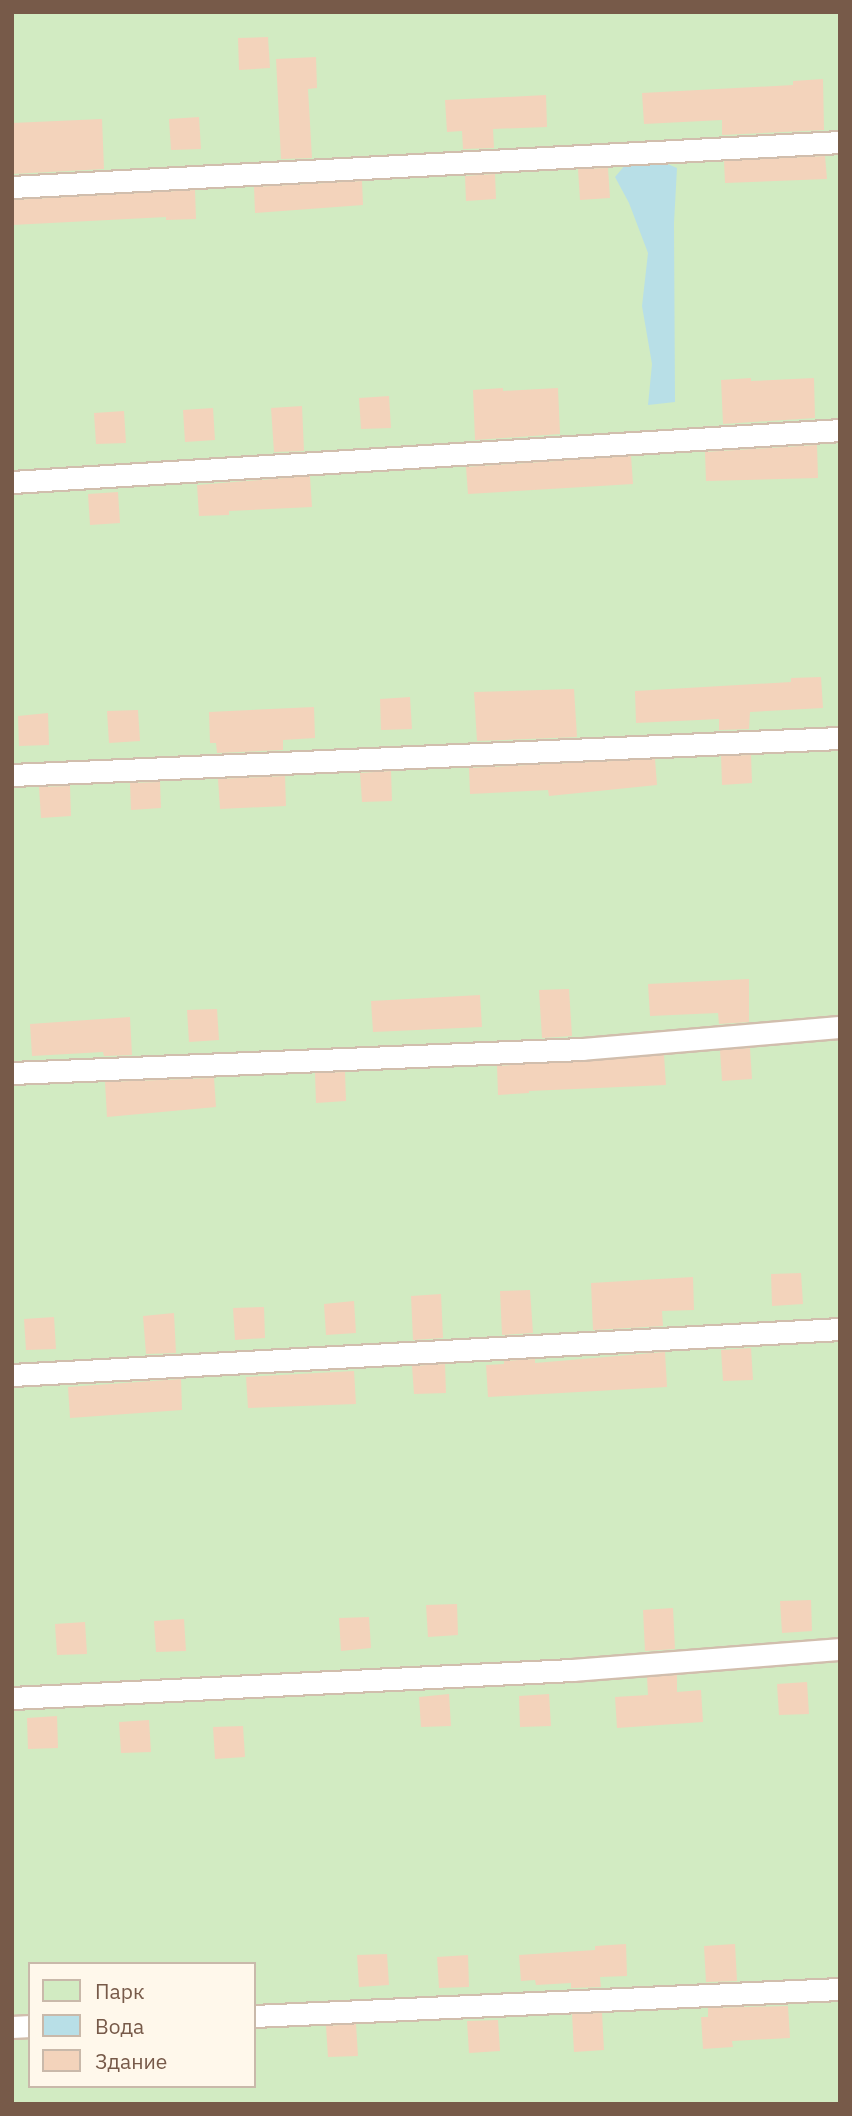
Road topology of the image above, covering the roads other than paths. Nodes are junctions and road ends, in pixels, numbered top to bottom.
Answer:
1 (840, 142) edge
2 (12, 187) edge
3 (840, 430) edge
4 (12, 482) edge
5 (840, 738) edge
6 (12, 775) edge
7 (840, 1027) edge
8 (12, 1073) edge
9 (840, 1329) edge
10 (12, 1375) edge
11 (840, 1649) edge
12 (12, 1698) edge
13 (840, 1989) edge
14 (256, 2016) edge

1 - 2 lane
3 - 4 lane
5 - 6 lane
7 - 8 lane
9 - 10 lane
11 - 12 lane
13 - 14 lane

